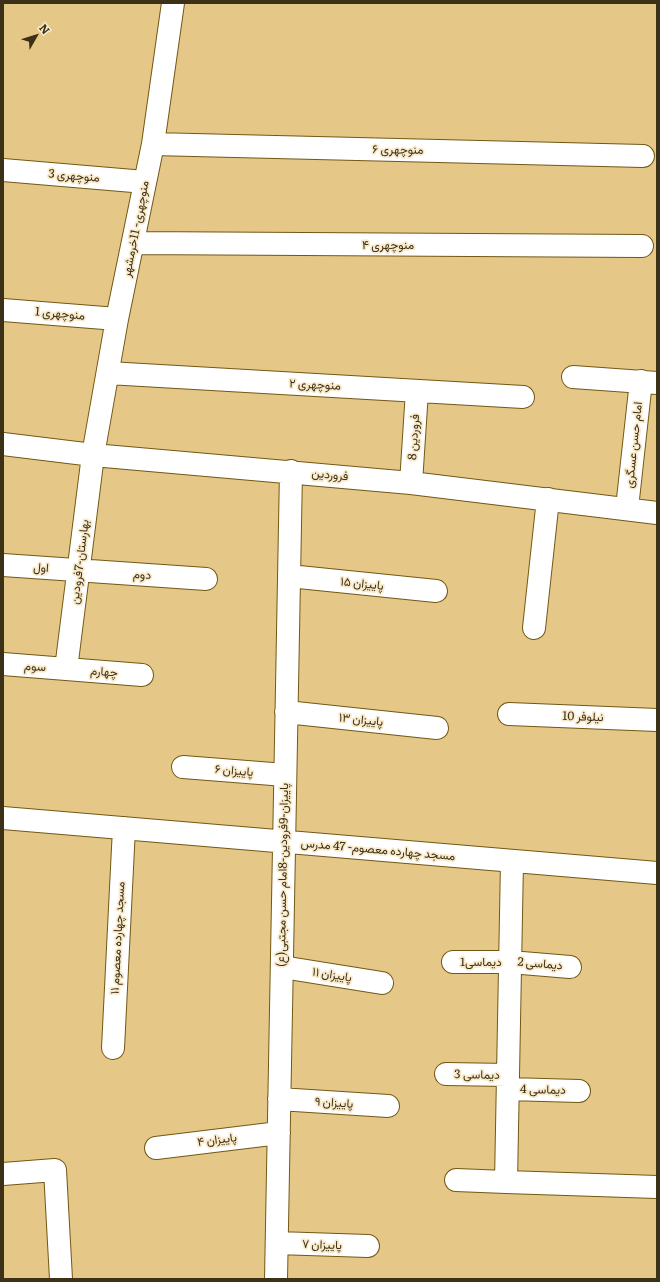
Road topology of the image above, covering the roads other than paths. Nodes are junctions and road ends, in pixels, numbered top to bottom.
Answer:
1 (173, 3) edge
2 (154, 144) junction
3 (643, 156) dead end
4 (3, 170) edge
5 (145, 182) junction
6 (134, 243) junction
7 (642, 246) dead end
8 (3, 310) edge
9 (117, 319) junction
10 (108, 373) junction
11 (573, 377) dead end
12 (649, 382) edge
13 (417, 391) junction
14 (523, 397) dead end
15 (3, 444) edge
16 (93, 455) junction
17 (291, 471) junction
18 (411, 483) junction
19 (548, 499) junction
20 (627, 508) junction
21 (657, 513) edge
22 (3, 565) edge
23 (78, 571) junction
24 (289, 576) junction
25 (206, 579) dead end
26 (436, 591) dead end
27 (534, 628) dead end
28 (3, 664) edge
29 (66, 669) junction
30 (142, 675) dead end
31 (286, 712) junction
32 (509, 714) dead end
33 (657, 720) edge
34 (437, 728) dead end
35 (183, 767) dead end
36 (285, 775) junction
37 (3, 818) edge
38 (124, 828) junction
39 (284, 842) junction
40 (512, 861) junction
41 (657, 873) edge
42 (453, 962) dead end
43 (510, 962) junction
44 (282, 967) junction
45 (570, 967) dead end
46 (382, 983) dead end
47 (113, 1048) dead end
48 (446, 1074) dead end
49 (508, 1082) junction
50 (579, 1091) dead end
51 (279, 1099) junction
52 (388, 1106) dead end
53 (279, 1133) junction
54 (156, 1148) dead end
55 (3, 1174) edge
56 (456, 1180) dead end
57 (506, 1182) junction
58 (657, 1187) edge
59 (277, 1243) junction
60 (368, 1246) dead end
61 (61, 1279) edge
62 (276, 1279) edge

1 - 2 street, منوچهری- 11خرمشهر
2 - 3 street, منوچهری ۶
2 - 5 street, منوچهری- 11خرمشهر
4 - 5 street, منوچهری 3
5 - 6 street, منوچهری- 11خرمشهر
6 - 7 street, منوچهری ۴
6 - 9 street, منوچهری- 11خرمشهر
8 - 9 street, منوچهری 1
9 - 10 street, منوچهری- 11خرمشهر
10 - 13 street, منوچهری ۲
10 - 16 street, منوچهری- 11خرمشهر
11 - 12 street
12 - 20 street, امام حسن عسگری
13 - 14 street, منوچهری ۲
13 - 18 street, 8 فروردین
15 - 16 street, فروردین
16 - 17 street, فروردین
16 - 23 street, بهارستان-7فرودین
17 - 18 street, فروردین
17 - 24 street, پاییزان-9فرودین-8امام حسن مجتبی(ع)
18 - 19 street, فروردین
19 - 20 street, فروردین
19 - 27 street
20 - 21 street, فروردین
22 - 23 street, اول
23 - 25 street, دوم
23 - 29 street, بهارستان-7فرودین
24 - 26 street, پاییزان ۱۵
24 - 31 street, پاییزان-9فرودین-8امام حسن مجتبی(ع)
28 - 29 street, سوم
29 - 30 street, چهارم
31 - 34 street, پاییزان ۱۳
31 - 36 street, پاییزان-9فرودین-8امام حسن مجتبی(ع)
32 - 33 street, نیلوفر 10
35 - 36 street, پاییزان ۶
36 - 39 street, پاییزان-9فرودین-8امام حسن مجتبی(ع)
37 - 38 street, مسجد چهارده معصوم- 47 مدرس
38 - 39 street, مسجد چهارده معصوم- 47 مدرس
38 - 47 street, مسجد چهارده معصوم ۱۱
39 - 40 street, مسجد چهارده معصوم- 47 مدرس
39 - 44 street, پاییزان-9فرودین-8امام حسن مجتبی(ع)
40 - 41 street, مسجد چهارده معصوم- 47 مدرس
40 - 43 street
42 - 43 street, 1دیماسی
43 - 45 street, دیماسی 2
43 - 49 street
44 - 46 street, پاییزان ۱۱
44 - 51 street, پاییزان-9فرودین-8امام حسن مجتبی(ع)
48 - 49 street, دیماسی 3
49 - 50 street, دیماسی 4
49 - 57 street
51 - 52 street, پاییزان ۹
51 - 53 street, پاییزان-9فرودین-8امام حسن مجتبی(ع)
53 - 54 street, پاییزان ۴
53 - 59 street, پاییزان-9فرودین-8امام حسن مجتبی(ع)
55 - 61 street
56 - 57 street
57 - 58 street
59 - 60 street, پاییزان ۷
59 - 62 street, پاییزان-9فرودین-8امام حسن مجتبی(ع)

